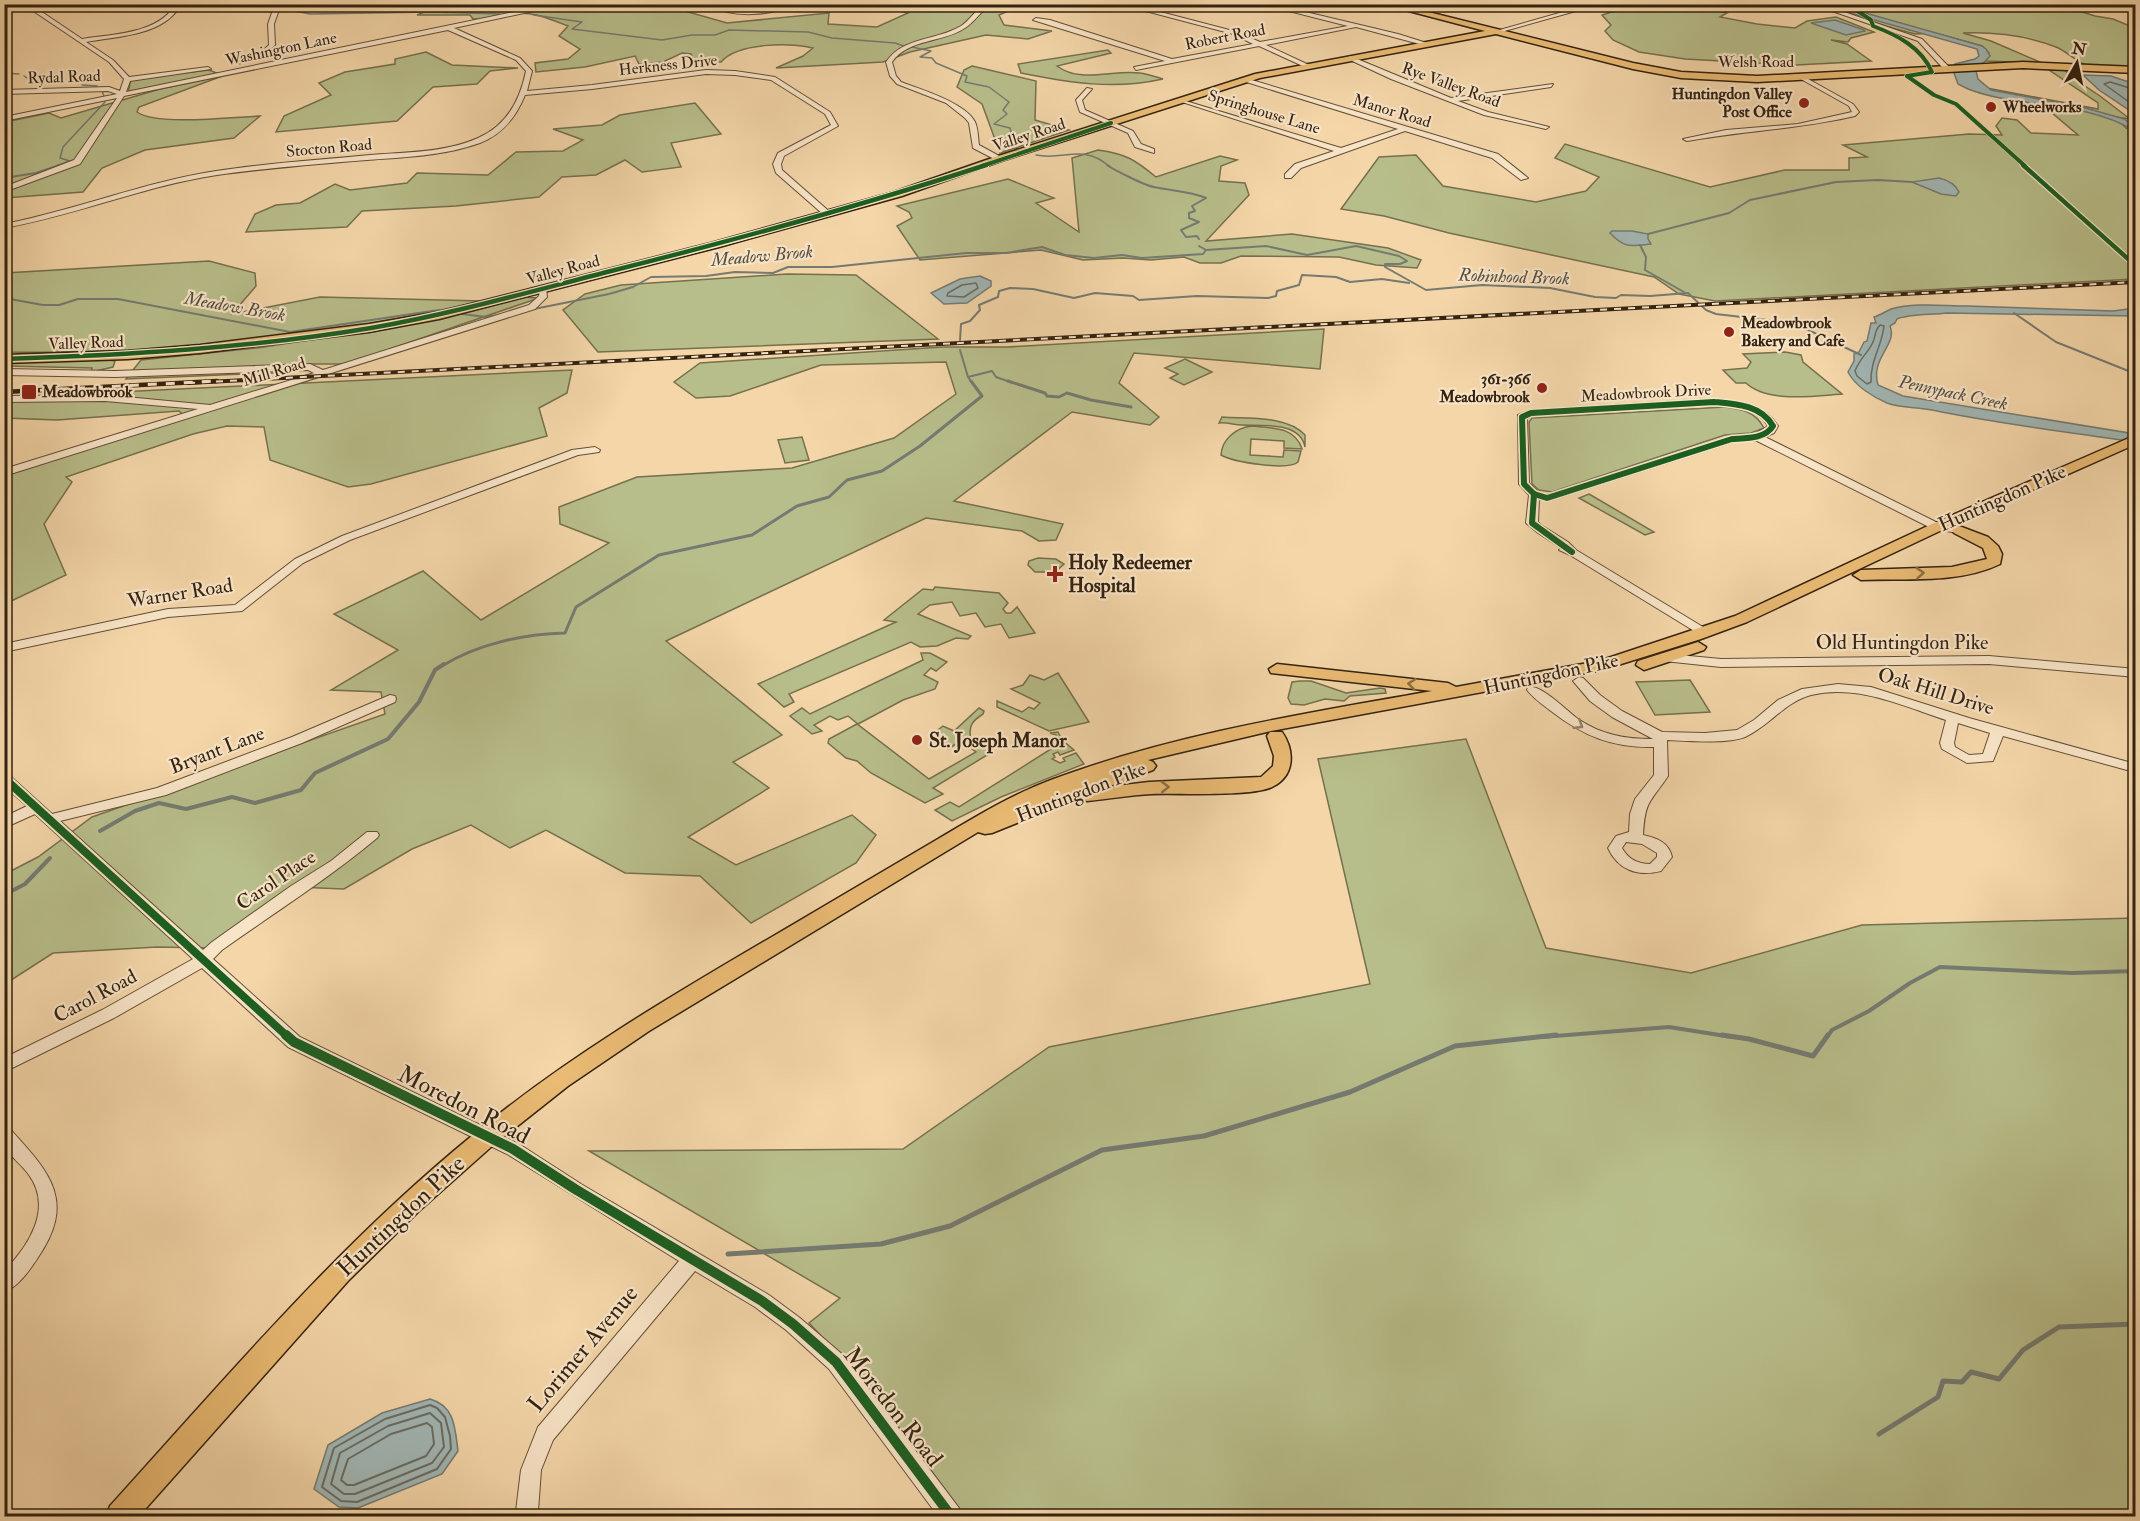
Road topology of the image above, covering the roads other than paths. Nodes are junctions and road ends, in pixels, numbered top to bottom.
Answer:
1 (26, 4) edge
2 (178, 4) edge
3 (564, 4) edge
4 (710, 4) edge
5 (796, 4) edge
6 (1121, 4) edge
7 (1263, 4) edge
8 (1385, 4) edge
9 (1599, 4) edge
10 (1814, 4) edge
11 (276, 7) edge
12 (983, 9) dead end
13 (1036, 20) dead end
14 (1355, 26) junction
15 (448, 28) junction
16 (1499, 31) junction
17 (81, 41) junction
18 (1258, 43) junction
19 (1427, 44) junction
20 (1350, 58) junction
21 (1171, 61) junction
22 (1307, 66) junction
23 (1949, 68) junction
24 (1136, 69) dead end
25 (2136, 70) edge
26 (1801, 77) junction
27 (127, 79) junction
28 (1245, 80) junction
29 (1551, 85) dead end
30 (1089, 89) dead end
31 (4, 92) edge
32 (524, 93) junction
33 (124, 94) junction
34 (1181, 100) junction
35 (1449, 101) junction
36 (4, 119) edge
37 (1111, 123) junction
38 (1546, 127) dead end
39 (1403, 129) junction
40 (1687, 139) dead end
41 (1339, 150) junction
42 (1150, 151) dead end
43 (998, 159) junction
44 (1287, 176) dead end
45 (1524, 178) dead end
46 (4, 190) edge
47 (827, 213) junction
48 (4, 226) edge
49 (543, 290) junction
50 (128, 355) junction
51 (4, 359) edge
52 (4, 372) edge
53 (321, 373) junction
54 (115, 374) junction
55 (4, 399) edge
56 (210, 407) junction
57 (1762, 435) junction
58 (2136, 439) edge
59 (595, 450) dead end
60 (2136, 450) edge
61 (4, 473) edge
62 (1534, 494) junction
63 (1949, 527) junction
64 (1861, 575) junction
65 (1704, 633) junction
66 (4, 648) edge
67 (1668, 658) junction
68 (1277, 669) dead end
69 (2136, 673) edge
70 (1579, 681) junction
71 (1470, 690) junction
72 (1533, 690) junction
73 (390, 699) dead end
74 (1953, 717) junction
75 (1998, 730) junction
76 (1276, 735) junction
77 (1660, 739) junction
78 (2133, 767) edge
79 (4, 778) edge
80 (35, 808) junction
81 (1026, 814) junction
82 (51, 819) junction
83 (4, 823) edge
84 (372, 835) dead end
85 (1636, 837) dead end
86 (947, 841) junction
87 (203, 960) junction
88 (4, 1066) edge
89 (4, 1134) edge
90 (488, 1136) junction
91 (692, 1260) junction
92 (4, 1284) edge
93 (120, 1516) edge
94 (529, 1516) edge
95 (951, 1516) edge

1 - 17 street
2 - 17 street
3 - 15 street, Washington Lane
4 - 5 street
6 - 18 street
7 - 14 street
8 - 16 main road, Welsh Road
9 - 16 street, Valley Road
10 - 23 street
11 - 27 street
12 - 43 street
13 - 21 street
14 - 18 street, Robert Road
14 - 19 street
15 - 32 street
15 - 33 street, Washington Lane
16 - 19 main road, Valley Road
16 - 26 main road, Welsh Road
17 - 27 street
18 - 21 street, Robert Road
18 - 22 street
19 - 20 main road, Valley Road
20 - 22 main road, Valley Road
20 - 35 street, Rye Valley Road
21 - 24 street, Robert Road
22 - 28 main road, Valley Road
23 - 25 main road, Welsh Road
23 - 26 main road, Welsh Road
26 - 40 street
27 - 33 street
28 - 34 main road, Valley Road
28 - 39 street, Manor Road
29 - 35 street
30 - 37 street
31 - 33 street, Rydal Road
32 - 47 street, Herkness Drive
32 - 48 street, Stocton Road
33 - 36 street, Washington Lane
33 - 46 street
34 - 37 main road, Valley Road
34 - 41 street, Springhouse Lane
35 - 38 street, Rye Valley Road
37 - 42 street
37 - 43 main road, Valley Road
39 - 41 street
39 - 45 street, Manor Road
41 - 44 street
43 - 47 main road, Valley Road
47 - 49 main road, Valley Road
49 - 50 main road, Valley Road
49 - 53 street, Mill Road
50 - 51 main road, Valley Road
50 - 54 street
52 - 54 street
53 - 54 street
53 - 56 street, Mill Road
55 - 56 street
56 - 61 street, Mill Road
57 - 62 street
57 - 62 street, Meadowbrook Drive
57 - 63 street
58 - 63 main road, Huntingdon Pike
59 - 66 street, Warner Road
60 - 63 main road, Huntingdon Pike
62 - 65 street, Meadowbrook Drive
63 - 64 main road, Huntingdon Pike
64 -> 63 main road
63 - 65 main road, Huntingdon Pike
64 - 67 main road, Huntingdon Pike
65 - 71 main road, Huntingdon Pike
67 - 69 street, Old Huntingdon Pike
67 - 70 main road, Huntingdon Pike
71 -> 68 main road
70 - 72 main road, Huntingdon Pike
70 - 77 street, Oak Hill Drive
71 - 86 main road, Huntingdon Pike
72 - 76 main road, Huntingdon Pike
72 -> 77 street
73 - 82 street, Bryant Lane
74 - 75 street, Oak Hill Drive
74 - 75 street
74 - 77 street, Oak Hill Drive
75 - 78 street, Oak Hill Drive
76 - 81 main road, Huntingdon Pike
81 -> 76 main road
77 - 85 street
79 - 80 street, Moredon Road
80 - 82 street, Moredon Road
80 - 83 street
81 - 86 main road, Huntingdon Pike
82 - 87 street, Moredon Road
84 - 87 street, Carol Place
86 - 90 main road, Huntingdon Pike
87 - 88 street, Carol Road
87 - 90 street, Moredon Road
89 - 92 street
90 - 91 street, Moredon Road
90 - 93 main road, Huntingdon Pike
91 - 94 street, Lorimer Avenue
91 - 95 street, Moredon Road

